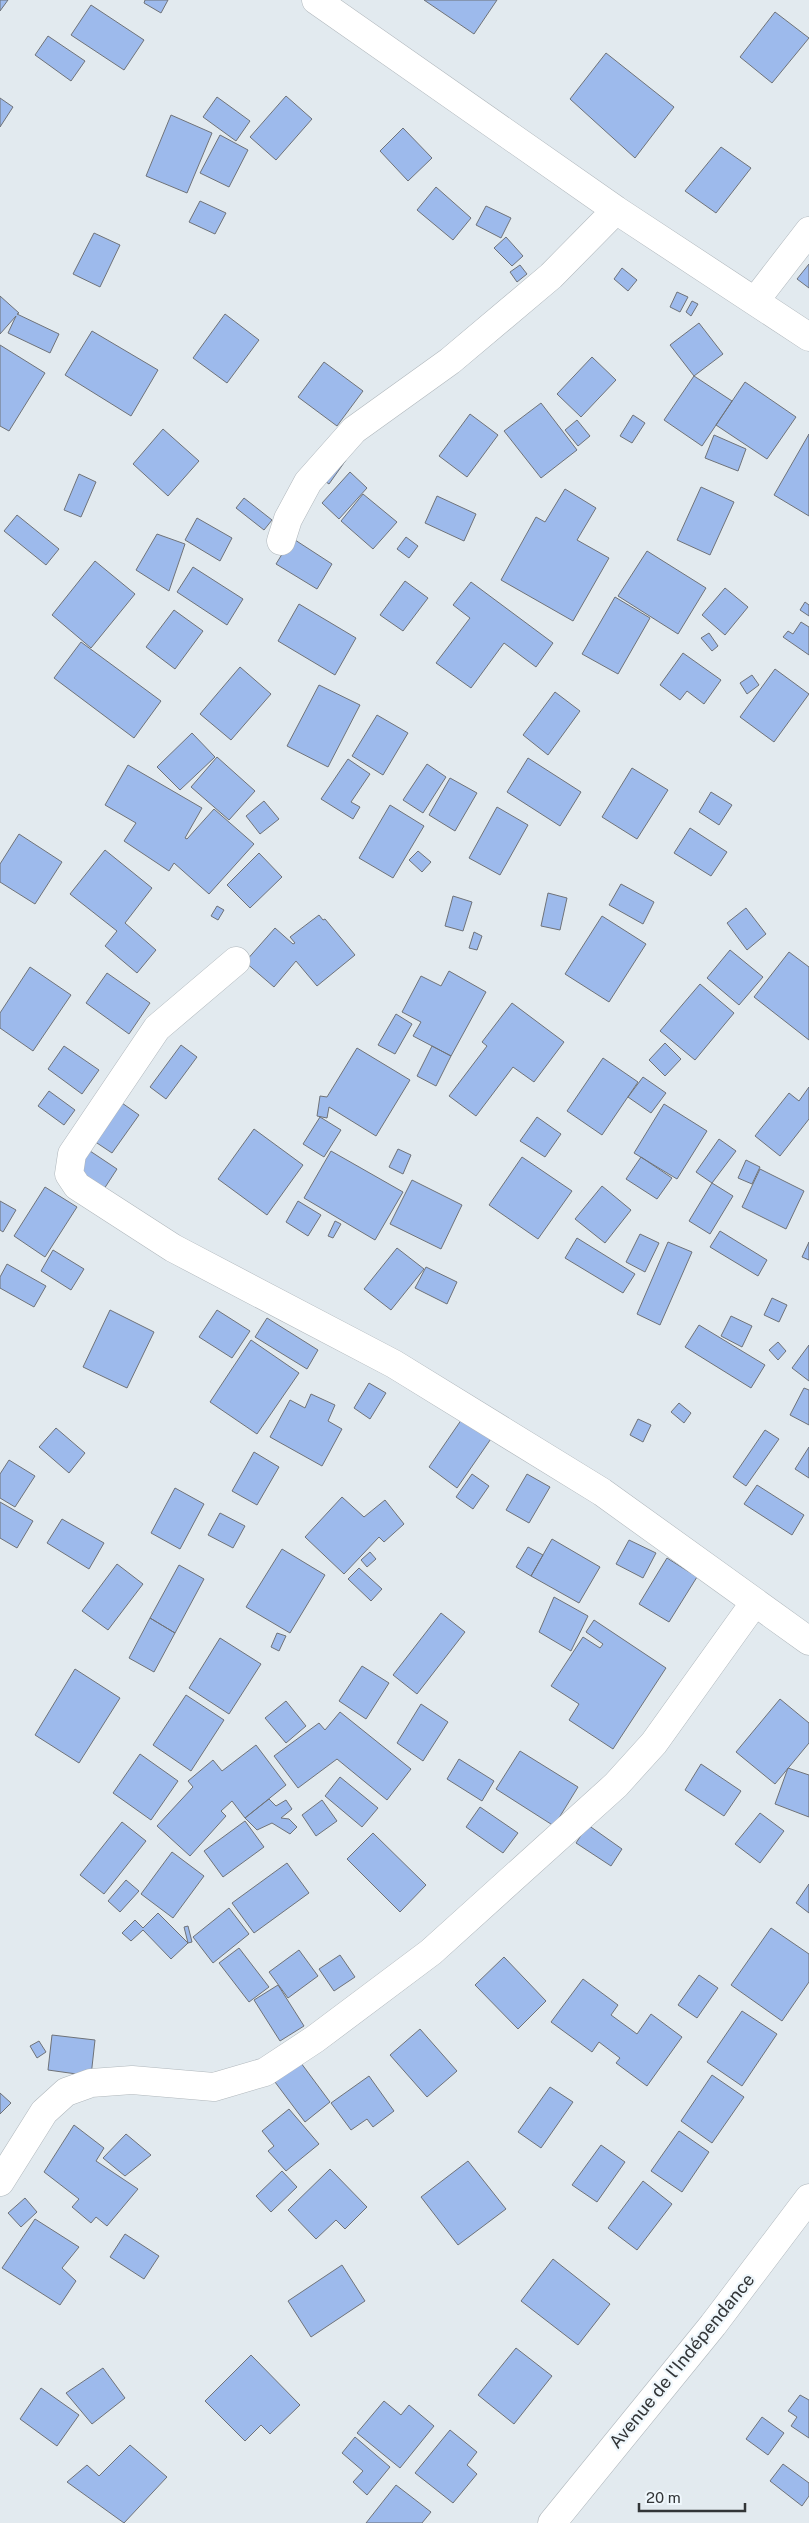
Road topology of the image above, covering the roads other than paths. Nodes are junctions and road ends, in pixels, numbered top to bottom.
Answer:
1 (316, 0) edge
2 (616, 210) junction
3 (809, 232) edge
4 (755, 301) junction
5 (809, 337) edge
6 (281, 542) dead end
7 (236, 961) dead end
8 (755, 1602) junction
9 (809, 1641) edge
10 (0, 2182) edge
11 (809, 2198) edge
12 (552, 2523) edge

1 - 2 street
2 - 4 street
2 - 6 street
3 - 4 street
4 - 5 street
7 - 8 street
8 - 9 street
8 - 10 street
11 - 12 street, Avenue de l'Indépendance

